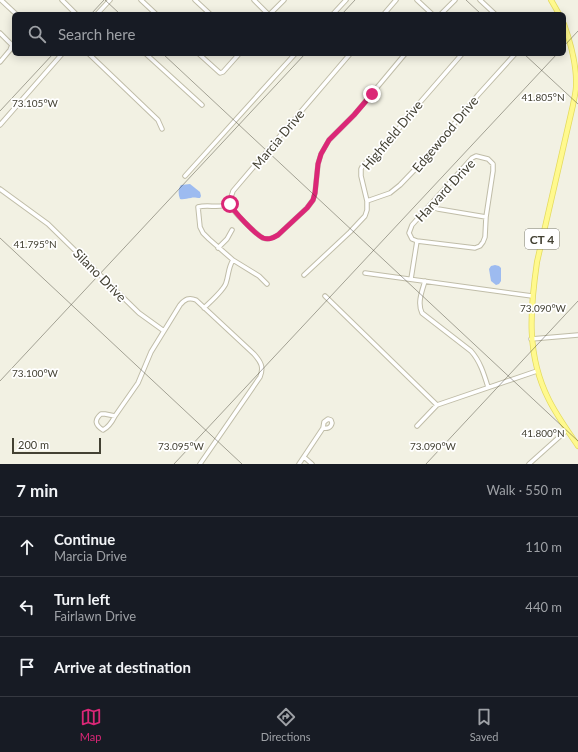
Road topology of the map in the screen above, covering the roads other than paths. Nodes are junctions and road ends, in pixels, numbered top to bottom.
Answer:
1 (1, 0) edge
2 (62, 0) edge
3 (110, 0) edge
4 (140, 0) edge
5 (195, 0) edge
6 (254, 0) edge
7 (284, 0) edge
8 (346, 0) edge
9 (396, 0) edge
10 (417, 0) edge
11 (455, 0) edge
12 (480, 0) edge
13 (551, 0) edge
14 (14, 12) edge
15 (74, 12) edge
16 (101, 12) edge
17 (154, 12) edge
18 (208, 12) edge
19 (267, 12) edge
20 (271, 12) edge
21 (335, 12) edge
22 (386, 12) edge
23 (430, 12) edge
24 (444, 12) edge
25 (493, 12) edge
26 (558, 12) edge
27 (566, 30) edge
28 (0, 33) edge
29 (58, 56) edge
30 (91, 56) edge
31 (148, 56) edge
32 (201, 56) edge
33 (237, 56) edge
34 (293, 56) edge
35 (348, 56) edge
36 (403, 56) edge
37 (460, 56) edge
38 (513, 56) edge
39 (0, 62) edge
40 (576, 64) edge
41 (202, 105) dead end
42 (0, 126) edge
43 (162, 128) dead end
44 (185, 176) dead end
45 (0, 189) edge
46 (367, 201) junction
47 (230, 204) junction
48 (429, 206) junction
49 (486, 217) junction
50 (232, 230) dead end
51 (417, 241) junction
52 (218, 248) junction
53 (233, 260) junction
54 (366, 273) dead end
55 (304, 275) dead end
56 (411, 279) junction
57 (425, 281) junction
58 (267, 284) dead end
59 (325, 296) dead end
60 (532, 296) junction
61 (204, 308) junction
62 (164, 331) junction
63 (578, 335) edge
64 (532, 338) junction
65 (537, 371) junction
66 (488, 387) junction
67 (437, 405) junction
68 (115, 416) junction
69 (417, 426) dead end
70 (323, 428) dead end
71 (567, 430) junction
72 (578, 446) edge
73 (304, 457) junction
74 (533, 463) edge
75 (200, 464) edge
76 (299, 464) edge
77 (312, 464) edge

1 - 14 street
2 - 15 street
3 - 16 street
4 - 17 street
5 - 18 street
6 - 19 street
7 - 20 street
8 - 21 street
9 - 22 street
10 - 23 street
11 - 24 street
12 - 25 street
13 - 26 main road
27 - 40 main road, CT 4
28 - 39 street
29 - 42 street
30 - 43 street
31 - 41 street
32 - 33 street
34 - 44 street
35 - 47 street, Marcia Drive
36 - 47 street
37 - 46 street, Highfield Drive
38 - 46 street, Edgewood Drive
40 - 60 main road, CT 4
45 - 62 street, Silano Drive
46 - 55 street, Highfield Drive
47 - 52 street
48 - 49 street
48 - 49 street, Harvard Drive
48 - 51 street, Harvard Drive
49 - 51 street, Harvard Drive
50 - 52 street
51 - 56 street
52 - 53 street
53 - 58 street
53 - 61 street
54 - 56 street
56 - 57 street
57 - 60 street
57 - 66 street
59 - 67 street
60 - 64 main road, CT 4
61 - 62 street
61 - 75 street
62 - 68 street
63 - 64 street
64 - 65 main road, CT 4
65 - 66 street
65 - 71 main road, CT 4
66 - 67 street
67 - 69 street
68 - 68 street
70 - 73 street
71 - 72 main road, CT 4
71 - 74 street
73 - 76 street
73 - 77 street

